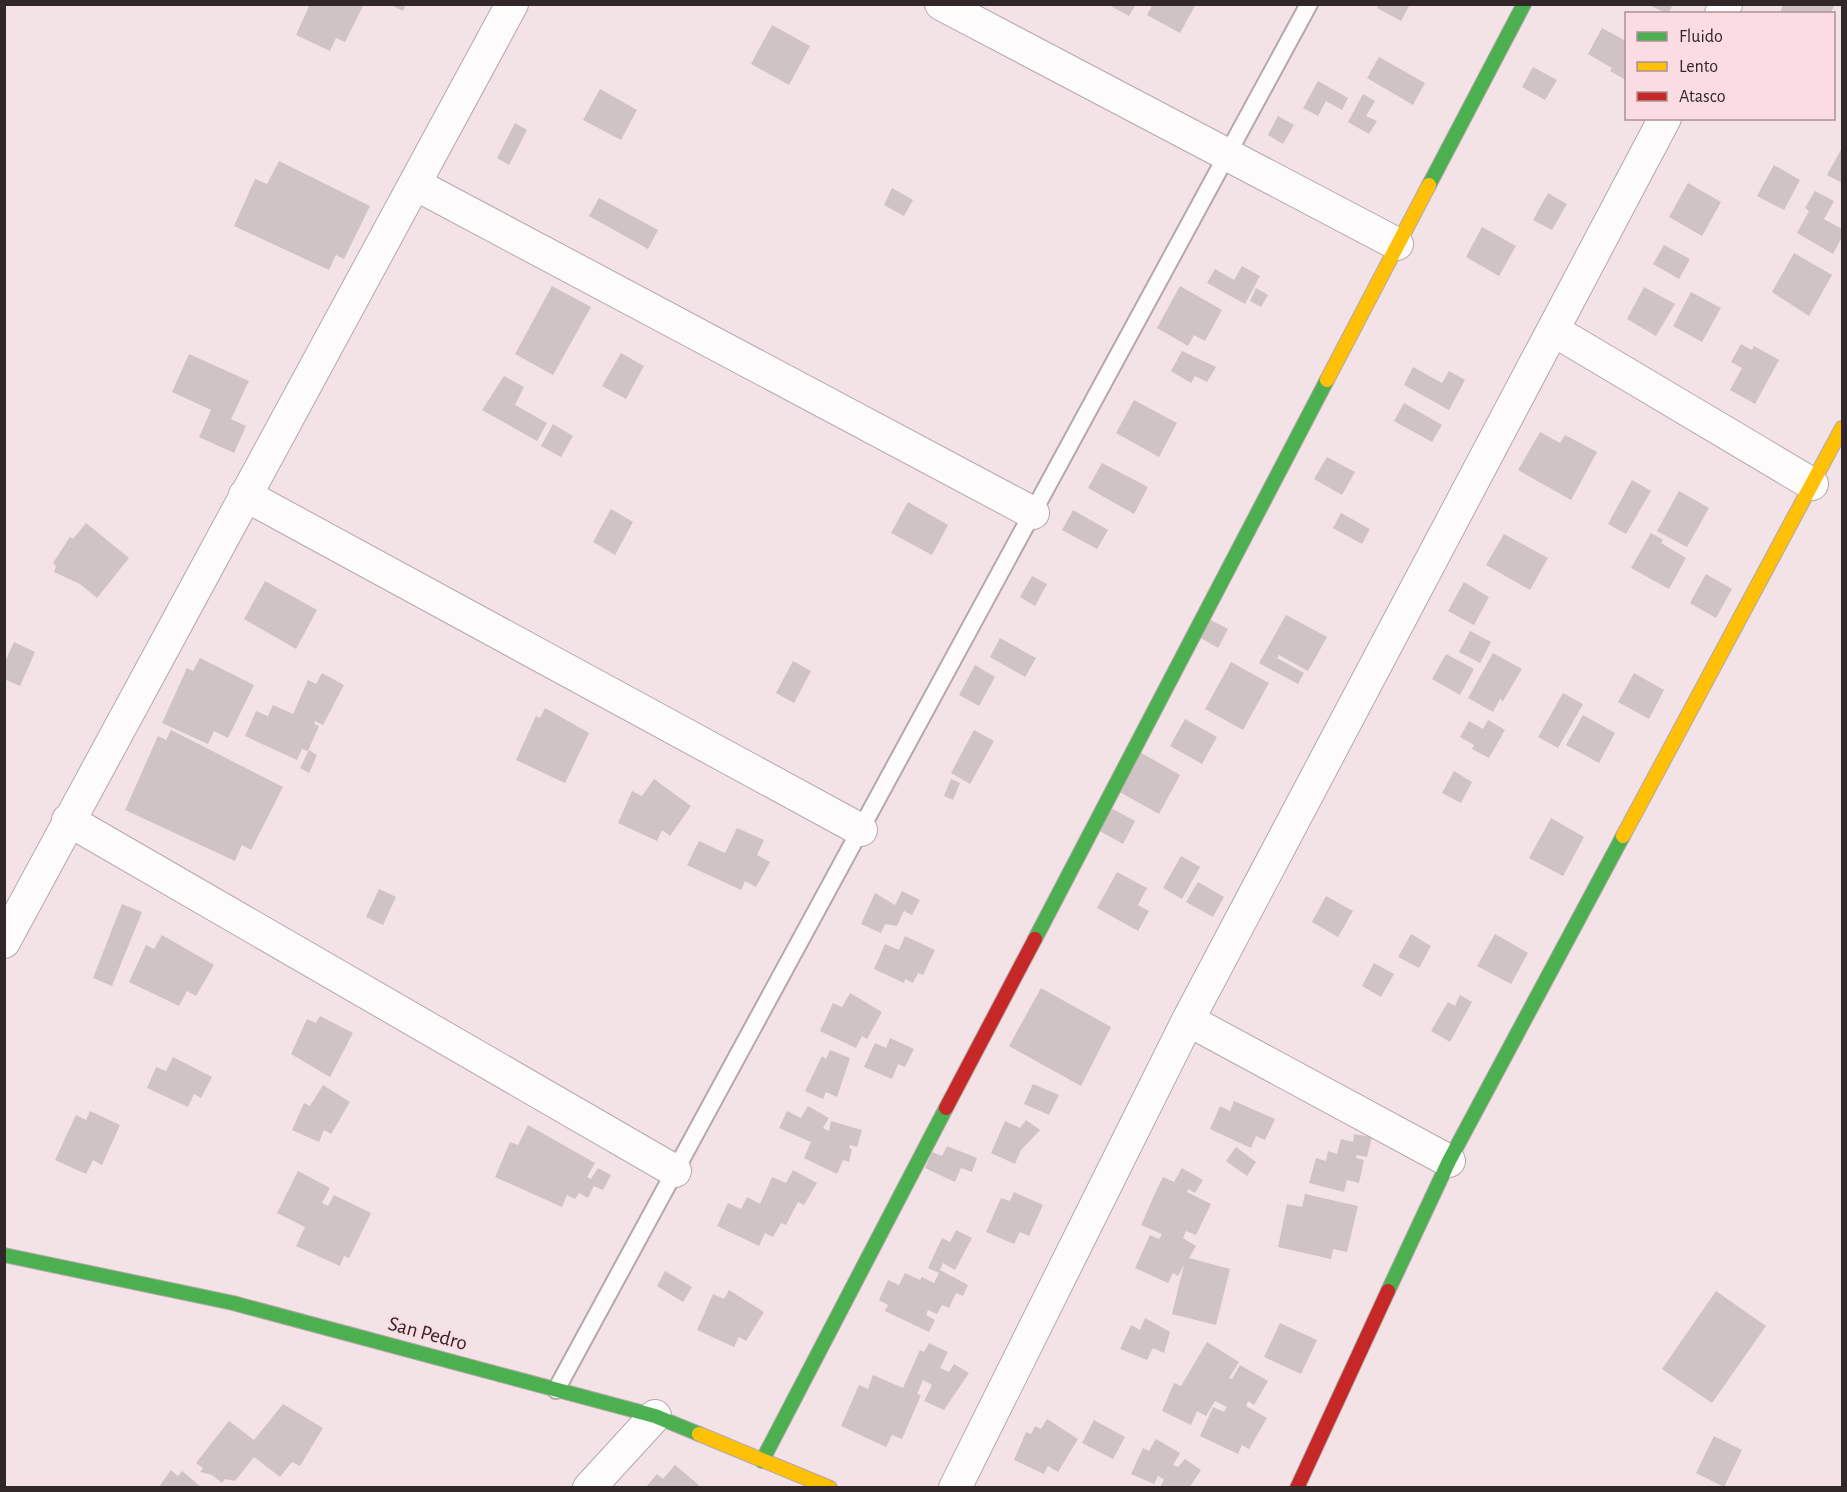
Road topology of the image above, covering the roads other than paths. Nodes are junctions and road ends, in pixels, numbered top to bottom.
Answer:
1 (512, 4) edge
2 (942, 4) edge
3 (1309, 4) edge
4 (1524, 4) edge
5 (1664, 120) edge
6 (1227, 155) junction
7 (415, 184) junction
8 (1397, 244) junction
9 (1553, 330) junction
10 (1842, 428) edge
11 (1812, 484) junction
12 (245, 495) junction
13 (1033, 513) junction
14 (68, 820) junction
15 (861, 830) junction
16 (4, 942) edge
17 (1188, 1020) junction
18 (1449, 1161) junction
19 (675, 1172) junction
20 (4, 1255) edge
21 (556, 1390) junction
22 (655, 1416) junction
23 (762, 1461) junction
24 (590, 1488) edge
25 (830, 1488) edge
26 (955, 1488) edge
27 (1297, 1488) edge

1 - 7 street
2 - 6 street
3 - 6 lane
4 - 8 street
5 - 9 street
6 - 8 street
6 - 13 lane
7 - 12 street
7 - 13 street
8 - 23 street
9 - 11 street
9 - 17 street
10 - 11 street
11 - 18 street
12 - 14 street
12 - 15 street
13 - 15 lane
14 - 16 street
14 - 19 street
15 - 19 lane
17 - 18 street
17 - 26 street
18 - 27 street
19 - 21 lane
20 - 21 street, San Pedro
21 - 22 street, San Pedro
22 - 23 street, San Pedro
22 - 24 street
23 - 25 street, San Pedro

